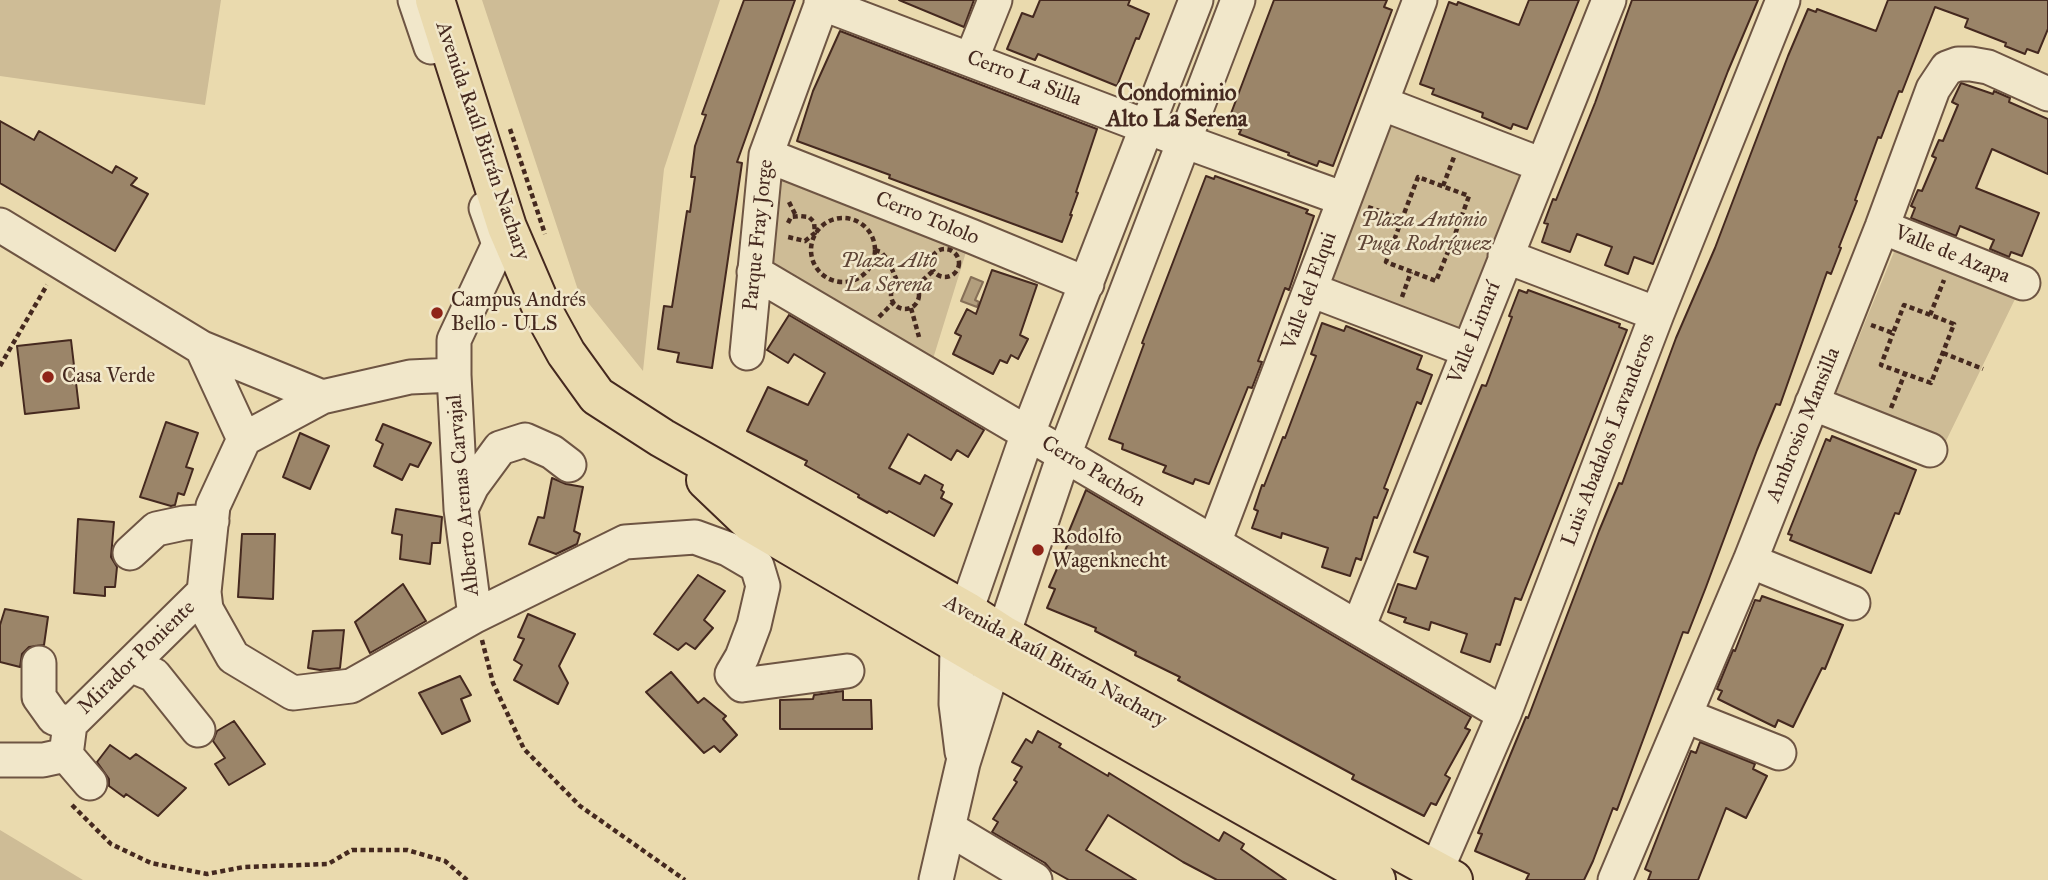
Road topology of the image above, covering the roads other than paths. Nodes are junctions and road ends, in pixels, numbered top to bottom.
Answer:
1 (415, 0) edge
2 (435, 0) edge
3 (995, 0) edge
4 (1196, 0) edge
5 (1238, 0) edge
6 (1420, 0) edge
7 (1609, 0) edge
8 (1783, 0) edge
9 (822, 1) edge
10 (971, 60) junction
11 (2048, 94) edge
12 (1381, 103) junction
13 (1148, 127) junction
14 (1184, 141) junction
15 (766, 155) junction
16 (1542, 164) junction
17 (1344, 199) junction
18 (0, 225) edge
19 (1882, 228) junction
20 (1506, 257) junction
21 (754, 272) junction
22 (2023, 283) dead end
23 (1087, 284) junction
24 (1311, 290) junction
25 (1657, 314) junction
26 (202, 348) junction
27 (1468, 350) junction
28 (747, 353) dead end
29 (454, 375) junction
30 (322, 397) junction
31 (1812, 403) junction
32 (1028, 433) junction
33 (244, 439) junction
34 (1930, 450) dead end
35 (1064, 455) junction
36 (569, 466) dead end
37 (461, 509) junction
38 (212, 521) junction
39 (1214, 544) junction
40 (130, 553) dead end
41 (1750, 561) junction
42 (204, 592) junction
43 (1853, 603) dead end
44 (475, 616) junction
45 (962, 628) junction
46 (1358, 628) junction
47 (998, 650) junction
48 (39, 663) dead end
49 (130, 665) junction
50 (847, 671) dead end
51 (1504, 714) junction
52 (1686, 716) junction
53 (198, 730) dead end
54 (68, 740) junction
55 (1779, 753) dead end
56 (0, 760) edge
57 (963, 763) junction
58 (80, 793) road end
59 (948, 828) junction
60 (1441, 877) edge
61 (936, 880) edge
62 (1035, 880) edge
63 (1376, 880) edge
64 (1615, 880) edge

1 - 29 street, Alberto Arenas Carvajal
2 - 45 main road, Avenida Raúl Bitrán Nachary
3 - 10 street
4 - 13 street
5 - 14 street
6 - 12 street, Valle del Elqui
7 - 16 street, Valle Limarí
8 - 25 street, Luis Abadalos Lavanderos
9 - 10 street, Cerro La Silla
9 - 15 street, Parque Fray Jorge
10 - 13 street, Cerro La Silla
11 - 19 street, Ambrosio Mansilla
12 - 16 street
12 - 17 street, Valle del Elqui
13 - 14 street, Cerro La Silla
13 - 23 street
14 - 17 street, Cerro La Silla
14 - 35 street
15 - 21 street, Parque Fray Jorge
15 - 23 street, Cerro Tololo
16 - 20 street, Valle Limarí
17 - 24 street, Valle del Elqui
18 - 26 street
19 - 22 street, Valle de Azapa
19 - 31 street, Ambrosio Mansilla
20 - 25 street
20 - 27 street, Valle Limarí
21 - 28 street, Parque Fray Jorge
21 - 32 street, Cerro Pachón
23 - 32 street
24 - 27 street
24 - 39 street, Valle del Elqui
25 - 51 street, Luis Abadalos Lavanderos
26 - 30 street
26 - 33 street
27 - 46 street, Valle Limarí
29 - 30 street, Alberto Arenas Carvajal
29 - 37 street, Alberto Arenas Carvajal
30 - 33 street, Alberto Arenas Carvajal
31 - 34 street
31 - 41 street, Ambrosio Mansilla
32 - 35 street, Cerro Pachón
32 - 45 street
33 - 38 street, Alberto Arenas Carvajal
35 - 39 street, Cerro Pachón
35 - 47 street
36 - 37 street
37 - 44 street, Alberto Arenas Carvajal
38 - 40 street
38 - 42 street, Alberto Arenas Carvajal
39 - 46 street, Cerro Pachón
41 - 43 street
41 - 52 street, Ambrosio Mansilla
42 - 44 street, Alberto Arenas Carvajal
42 - 49 street, Mirador Poniente
44 - 50 street, Alberto Arenas Carvajal
45 - 47 main road, Avenida Raúl Bitrán Nachary
45 - 57 street
46 - 51 street, Cerro Pachón
47 - 57 street
47 - 60 main road, Avenida Raúl Bitrán Nachary
47 - 63 main road, Avenida Raúl Bitrán Nachary
48 - 54 street
49 - 53 street
49 - 54 street, Mirador Poniente
51 - 60 street, Luis Abadalos Lavanderos
52 - 55 street
52 - 64 street, Ambrosio Mansilla
54 - 56 street
54 - 58 street
57 - 59 street
59 - 61 street
59 - 62 street

